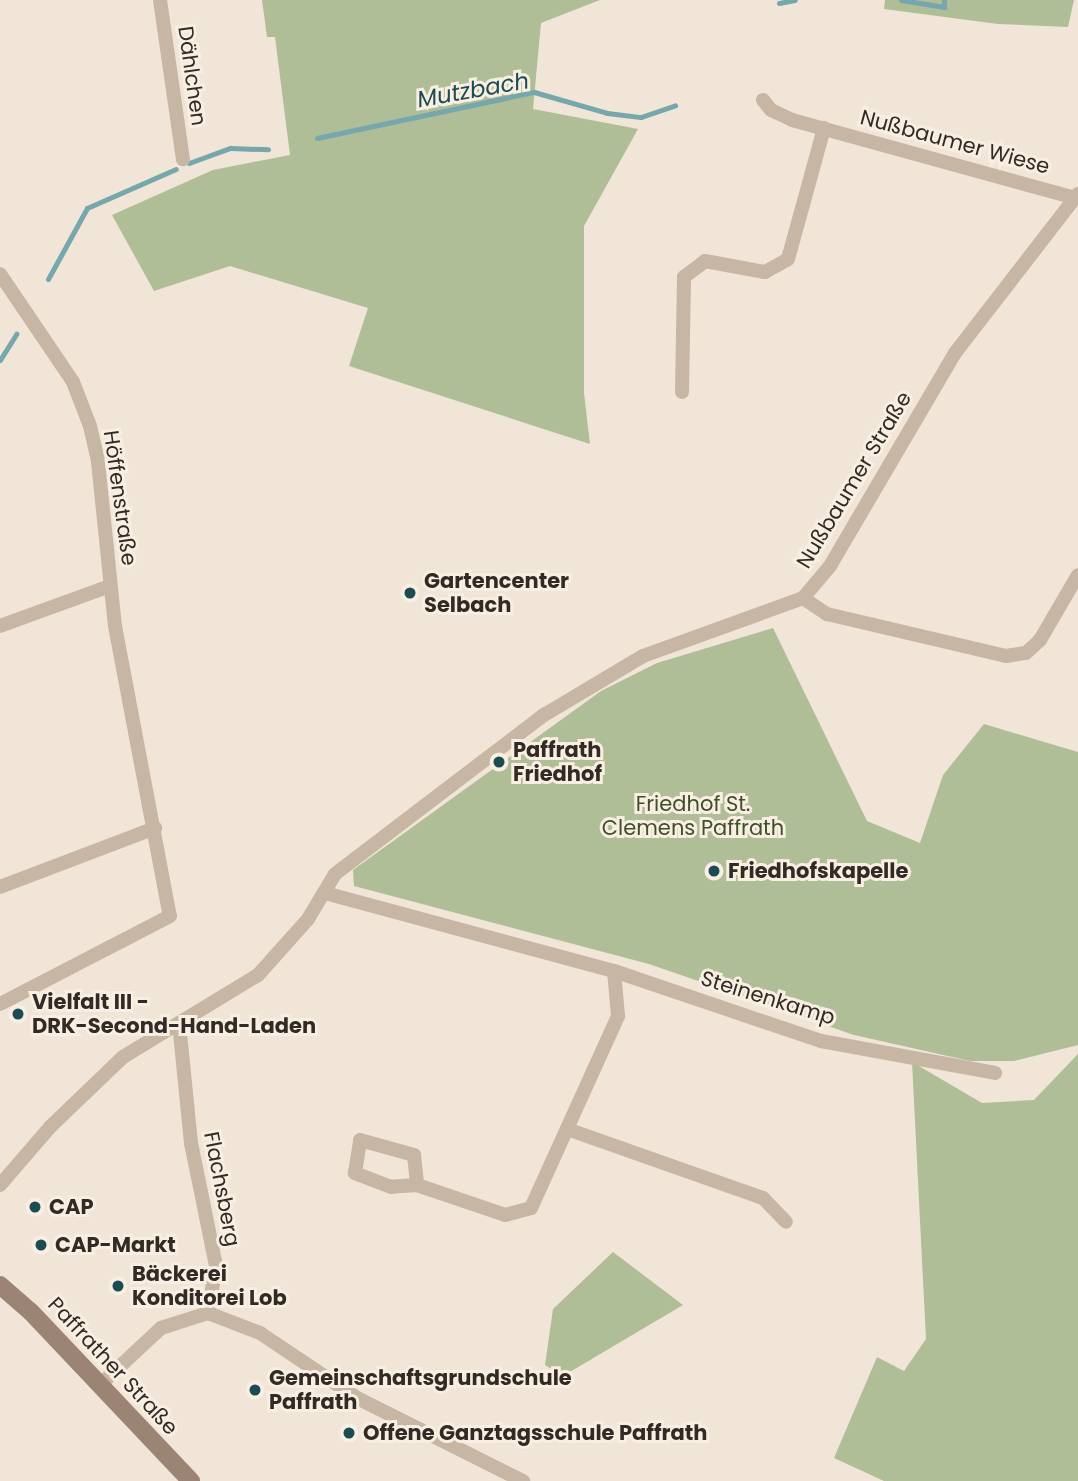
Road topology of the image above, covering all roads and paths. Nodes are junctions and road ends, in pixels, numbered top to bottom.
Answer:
1 (160, 0) edge
2 (763, 100) dead end
3 (824, 128) junction
4 (183, 159) dead end
5 (1076, 196) edge
6 (0, 274) edge
7 (682, 392) dead end
8 (1078, 575) edge
9 (110, 586) junction
10 (1074, 594) edge
11 (803, 598) junction
12 (0, 626) edge
13 (155, 828) junction
14 (0, 887) edge
15 (325, 893) junction
16 (614, 971) junction
17 (0, 1004) edge
18 (179, 1023) junction
19 (995, 1073) dead end
20 (567, 1129) junction
21 (0, 1185) edge
22 (417, 1185) junction
23 (786, 1222) dead end
24 (0, 1285) edge
25 (208, 1313) junction
26 (100, 1385) junction
27 (191, 1481) edge
28 (523, 1481) edge

1 - 4 street, Dählchen
2 - 3 street, Nußbaumer Wiese
3 - 5 street, Nußbaumer Wiese
3 - 7 street
5 - 11 street, Nußbaumer Straße
6 - 9 street, Höffenstraße
8 - 10 street
9 - 12 street, Höffenstraße
9 - 13 street, Höffenstraße
10 - 11 street
11 - 15 street, Nußbaumer Straße
13 - 14 street
13 - 17 street, Höffenstraße
15 - 16 street, Steinenkamp
15 - 18 street, Nußbaumer Straße
16 - 19 street, Steinenkamp
16 - 20 street
18 - 21 street, Nußbaumer Straße
18 - 25 street, Flachsberg
20 - 22 street
20 - 23 street
22 - 22 street
24 - 26 main road, Paffrather Straße
25 - 26 street
25 - 28 street
26 - 27 main road, Paffrather Straße

